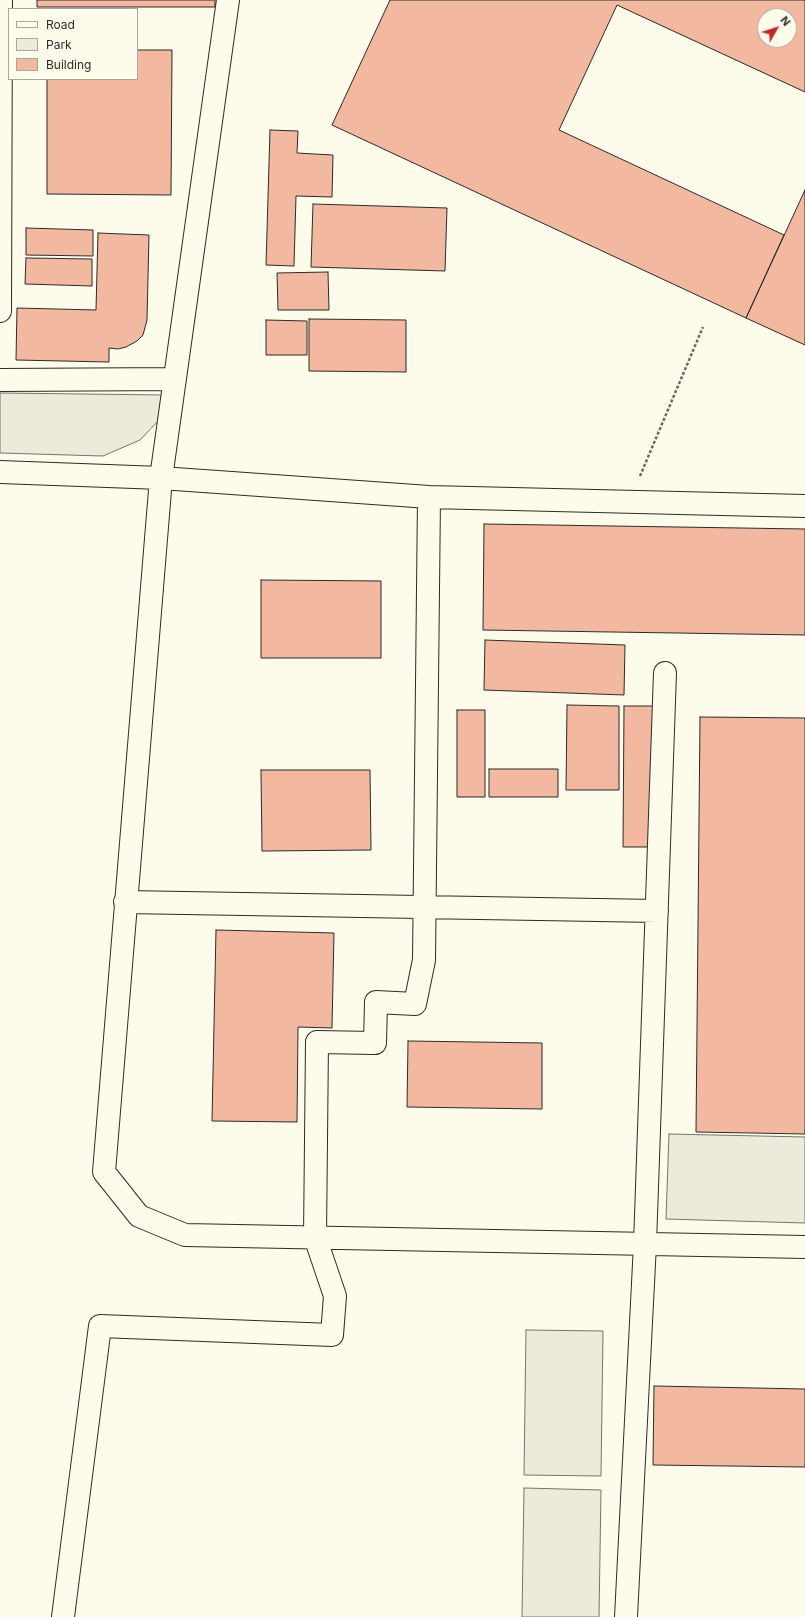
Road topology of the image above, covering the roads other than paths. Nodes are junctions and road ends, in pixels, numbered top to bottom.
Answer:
1 (1, 0) edge
2 (228, 0) edge
3 (0, 311) edge
4 (175, 379) junction
5 (0, 380) edge
6 (0, 472) edge
7 (161, 478) junction
8 (429, 497) junction
9 (805, 506) edge
10 (665, 673) dead end
11 (125, 902) junction
12 (424, 907) junction
13 (657, 912) junction
14 (315, 1237) junction
15 (645, 1244) junction
16 (805, 1246) edge
17 (63, 1617) edge
18 (626, 1617) edge

1 - 3 lane
2 - 4 lane
4 - 5 lane
4 - 7 lane
6 - 7 lane
7 - 8 lane
7 - 11 lane
8 - 9 lane
8 - 12 lane
10 - 13 lane
11 - 12 lane
11 - 14 lane
12 - 13 lane
12 - 14 lane
13 - 15 lane
14 - 15 lane
14 - 17 lane
15 - 16 lane
15 - 18 lane

